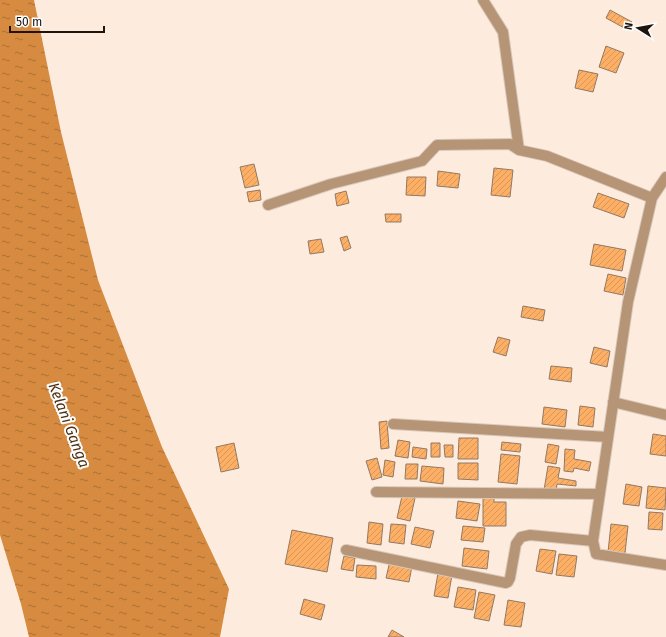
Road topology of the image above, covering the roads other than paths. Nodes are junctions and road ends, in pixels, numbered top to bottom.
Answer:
1 (483, 0) edge
2 (519, 150) junction
3 (666, 177) edge
4 (652, 198) junction
5 (268, 205) dead end
6 (613, 402) junction
7 (666, 415) edge
8 (394, 424) dead end
9 (608, 437) junction
10 (376, 492) dead end
11 (600, 494) junction
12 (594, 541) junction
13 (346, 550) dead end
14 (666, 565) edge

1 - 2 street
2 - 4 street
2 - 5 street
3 - 4 street
4 - 6 street
6 - 7 street
6 - 9 street
8 - 9 street
9 - 11 street
10 - 11 street
11 - 12 street
12 - 13 street
12 - 14 street

